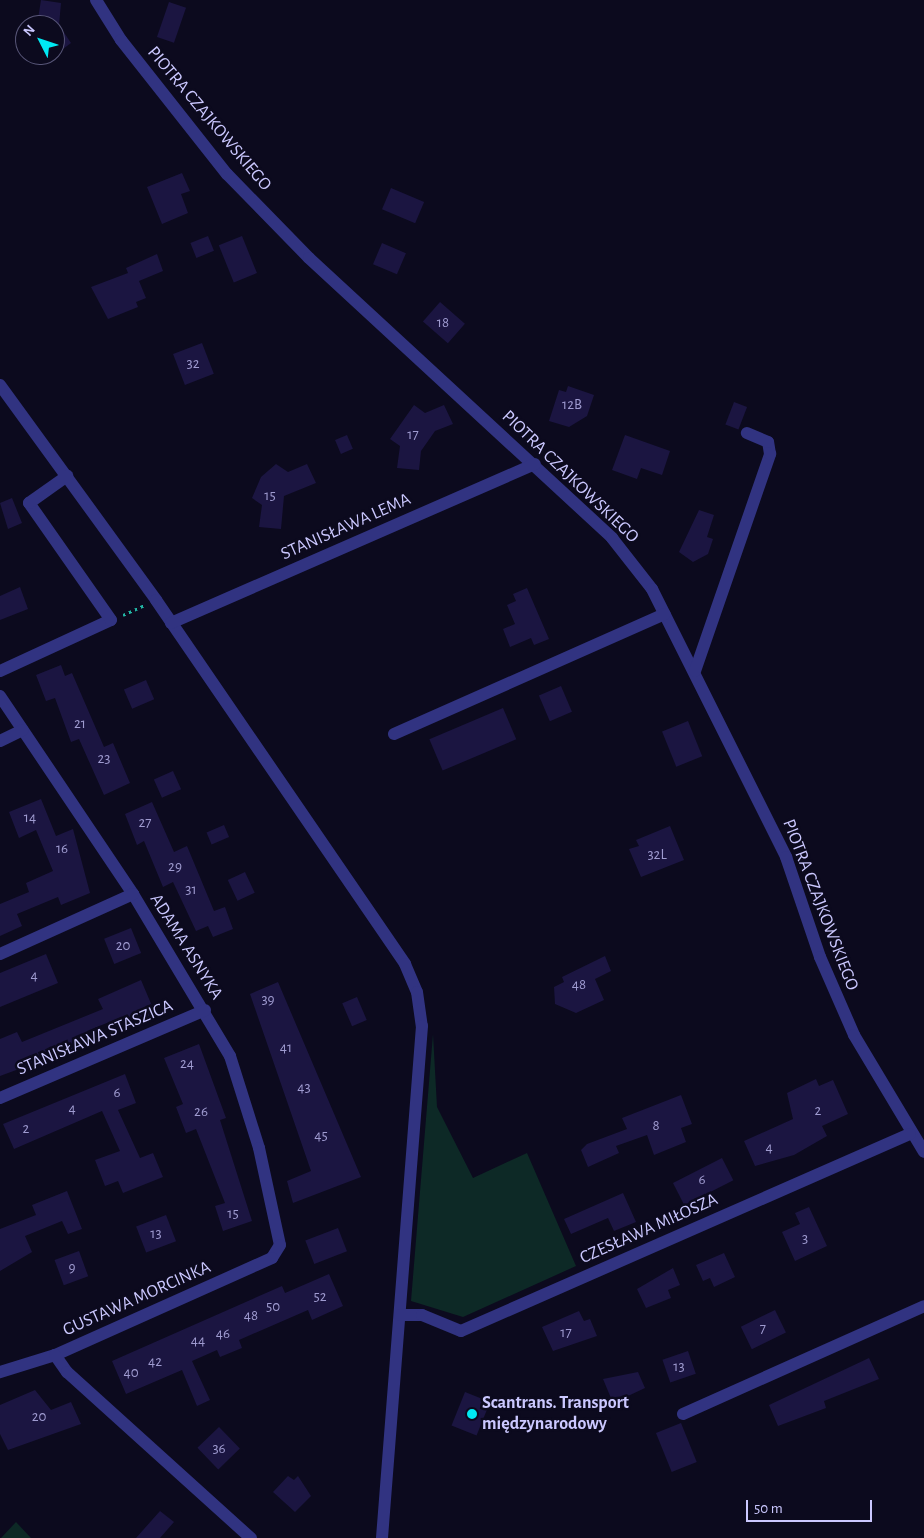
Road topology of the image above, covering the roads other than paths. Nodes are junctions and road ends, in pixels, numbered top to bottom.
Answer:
1 (96, 0) edge
2 (0, 385) edge
3 (747, 433) dead end
4 (535, 464) junction
5 (67, 476) junction
6 (666, 614) junction
7 (171, 623) junction
8 (0, 671) edge
9 (694, 671) junction
10 (0, 696) edge
11 (23, 730) junction
12 (394, 734) dead end
13 (0, 741) edge
14 (133, 894) junction
15 (0, 954) edge
16 (205, 1010) junction
17 (0, 1098) edge
18 (910, 1134) junction
19 (924, 1152) edge
20 (280, 1245) joint
21 (924, 1306) edge
22 (400, 1315) junction
23 (55, 1355) junction
24 (0, 1372) edge
25 (682, 1414) dead end
26 (251, 1538) edge
27 (382, 1538) edge

1 - 4 street, PIOTRA CZAJKOWSKIEGO
2 - 5 street
3 - 9 street
4 - 6 street, PIOTRA CZAJKOWSKIEGO
4 - 7 street, STANISŁAWA LEMA
5 - 7 street
5 - 8 street
6 - 9 street, PIOTRA CZAJKOWSKIEGO
6 - 12 street
7 - 22 street
9 - 18 street, PIOTRA CZAJKOWSKIEGO
10 - 11 street, ADAMA ASNYKA
11 - 13 street
11 - 14 street, ADAMA ASNYKA
14 - 15 street
14 - 16 street, ADAMA ASNYKA
16 - 17 street, STANISŁAWA STASZICA
16 - 20 street, ADAMA ASNYKA
18 - 19 street, PIOTRA CZAJKOWSKIEGO
18 - 22 street, CZESŁAWA MIŁOSZA
20 - 23 street, GUSTAWA MORCINKA
21 - 25 street
22 - 27 street
23 - 24 street, GUSTAWA MORCINKA
23 - 26 street

